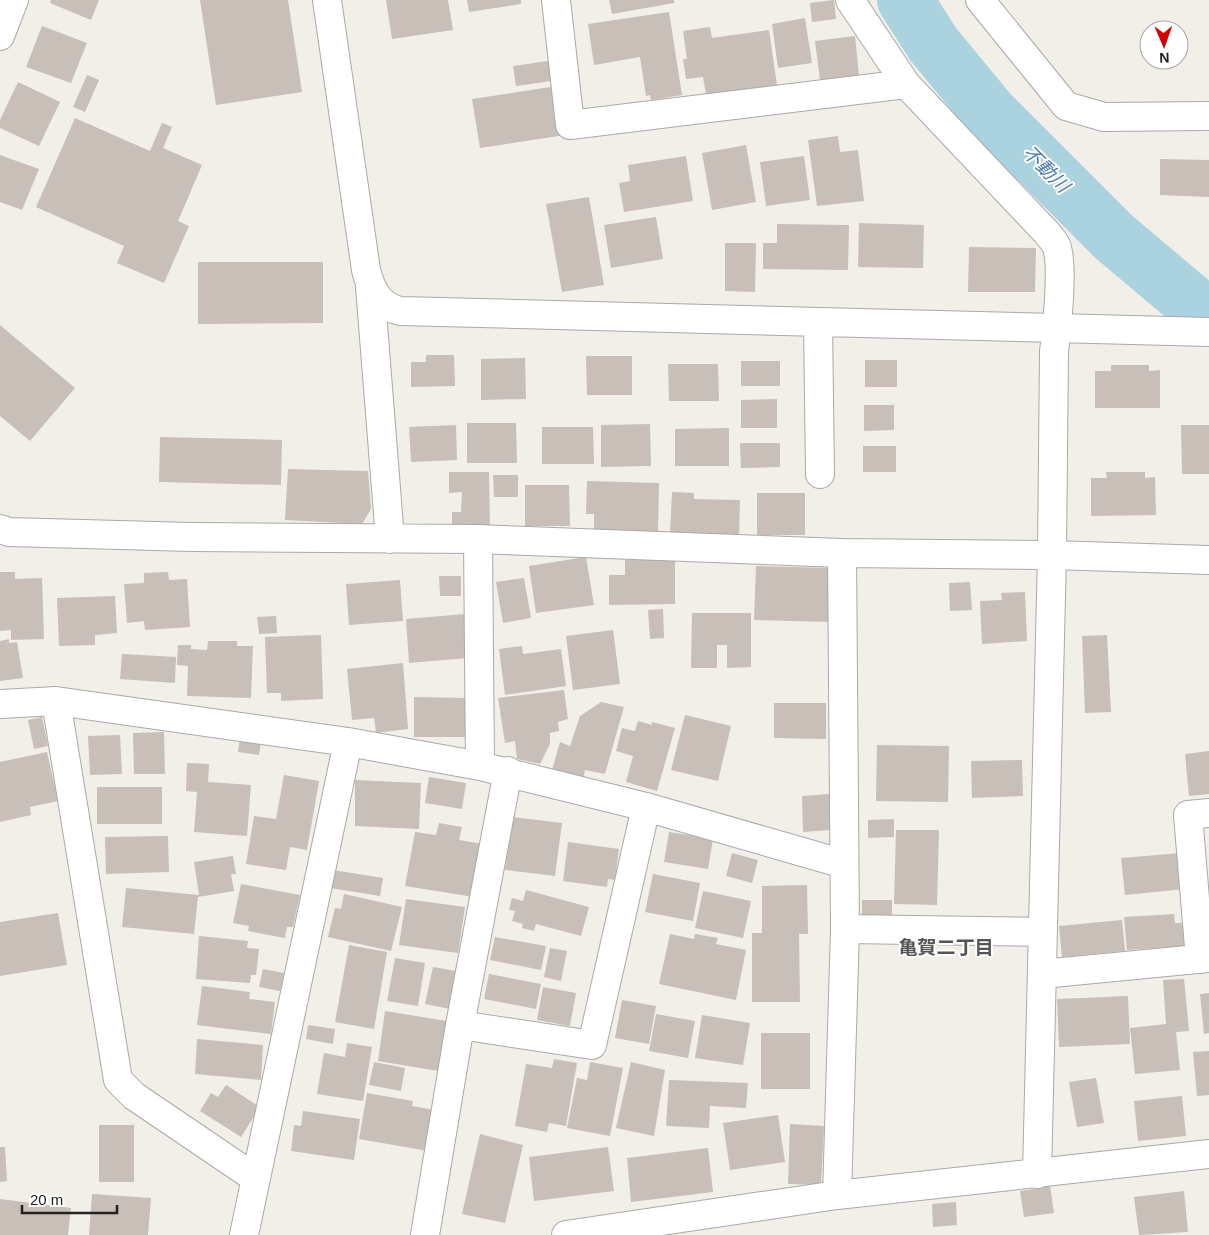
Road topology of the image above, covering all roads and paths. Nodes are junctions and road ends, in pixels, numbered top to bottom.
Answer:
1 (14, 0) edge
2 (327, 0) edge
3 (556, 0) edge
4 (850, 0) edge
5 (980, 0) edge
6 (0, 36) edge
7 (906, 84) junction
8 (1209, 116) edge
9 (370, 286) junction
10 (818, 322) junction
11 (1057, 328) junction
12 (1196, 332) edge
13 (820, 474) dead end
14 (0, 529) edge
15 (390, 539) junction
16 (478, 539) junction
17 (842, 554) junction
18 (1052, 555) junction
19 (1209, 560) edge
20 (56, 700) junction
21 (0, 704) edge
22 (348, 742) junction
23 (480, 766) junction
24 (508, 771) junction
25 (646, 808) junction
26 (1209, 813) edge
27 (844, 864) junction
28 (845, 929) junction
29 (1043, 932) junction
30 (1205, 959) edge
31 (1042, 974) junction
32 (460, 1025) junction
33 (1209, 1154) edge
34 (1037, 1174) junction
35 (255, 1178) junction
36 (837, 1196) junction
37 (244, 1235) edge
38 (425, 1235) edge
39 (566, 1235) edge

1 - 6 street
2 - 9 street
3 - 7 street
4 - 7 street
5 - 8 street
7 - 11 street
9 - 10 street
9 - 15 street
10 - 11 street
10 - 13 street
11 - 12 street
11 - 18 street
14 - 15 street
15 - 16 street
16 - 17 street
16 - 23 street
17 - 18 street
17 - 27 street
18 - 19 street
18 - 29 street
20 - 21 street
20 - 22 street
20 - 35 street
22 - 23 street
22 - 35 street
23 - 24 street
24 - 25 street
24 - 32 street
25 - 27 street
25 - 32 street
26 - 30 street
27 - 28 street
28 - 29 street
28 - 36 street
29 - 31 street
30 - 31 street
31 - 34 street
32 - 38 street
33 - 34 street
34 - 36 street
35 - 37 street
36 - 39 street

